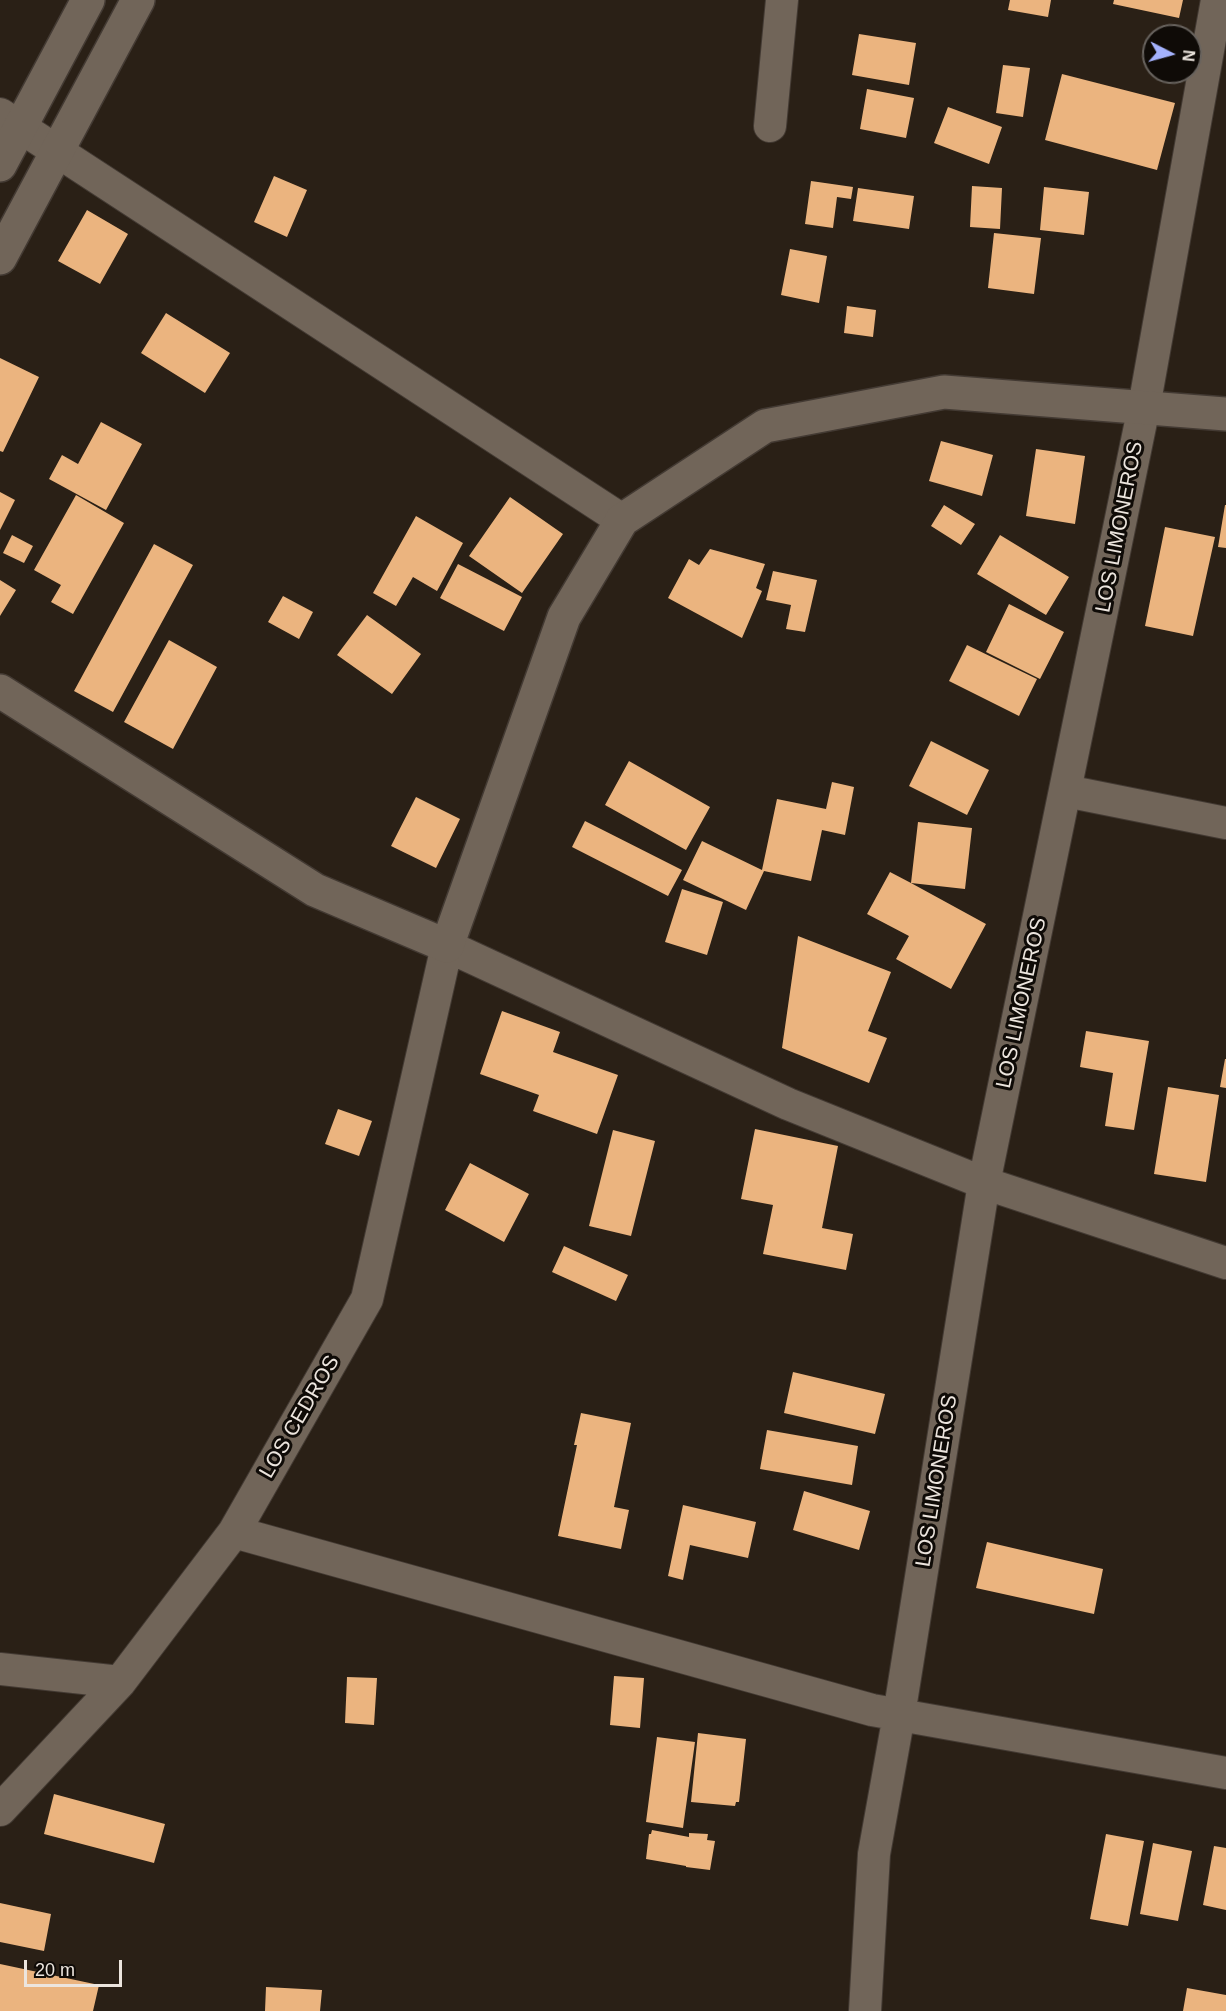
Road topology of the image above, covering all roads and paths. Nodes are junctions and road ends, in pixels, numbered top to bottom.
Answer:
1 (88, 0) edge
2 (138, 0) edge
3 (782, 0) edge
4 (1217, 0) edge
5 (10, 121) edge
6 (770, 126) dead end
7 (57, 150) junction
8 (0, 165) edge
9 (0, 258) edge
10 (1144, 407) junction
11 (1226, 414) edge
12 (622, 520) junction
13 (0, 691) edge
14 (1066, 791) junction
15 (1226, 823) edge
16 (447, 946) junction
17 (984, 1183) junction
18 (1226, 1263) edge
19 (234, 1532) junction
20 (0, 1669) edge
21 (120, 1682) junction
22 (899, 1715) junction
23 (1226, 1773) edge
24 (0, 1810) edge
25 (865, 2011) edge

1 - 5 street
2 - 7 street
3 - 6 street
4 - 10 street, LOS LIMONEROS
5 - 7 street
5 - 8 street
7 - 9 street
7 - 12 street
10 - 11 street
10 - 12 street
10 - 14 street, LOS LIMONEROS
12 - 16 street
13 - 16 street
14 - 15 street
14 - 17 street, LOS LIMONEROS
16 - 17 street
16 - 19 street, LOS CEDROS
17 - 18 street
17 - 22 street, LOS LIMONEROS
19 - 21 street, LOS CEDROS
19 - 22 street
20 - 21 street
21 - 24 street, LOS CEDROS
22 - 23 street
22 - 25 street, LOS LIMONEROS

